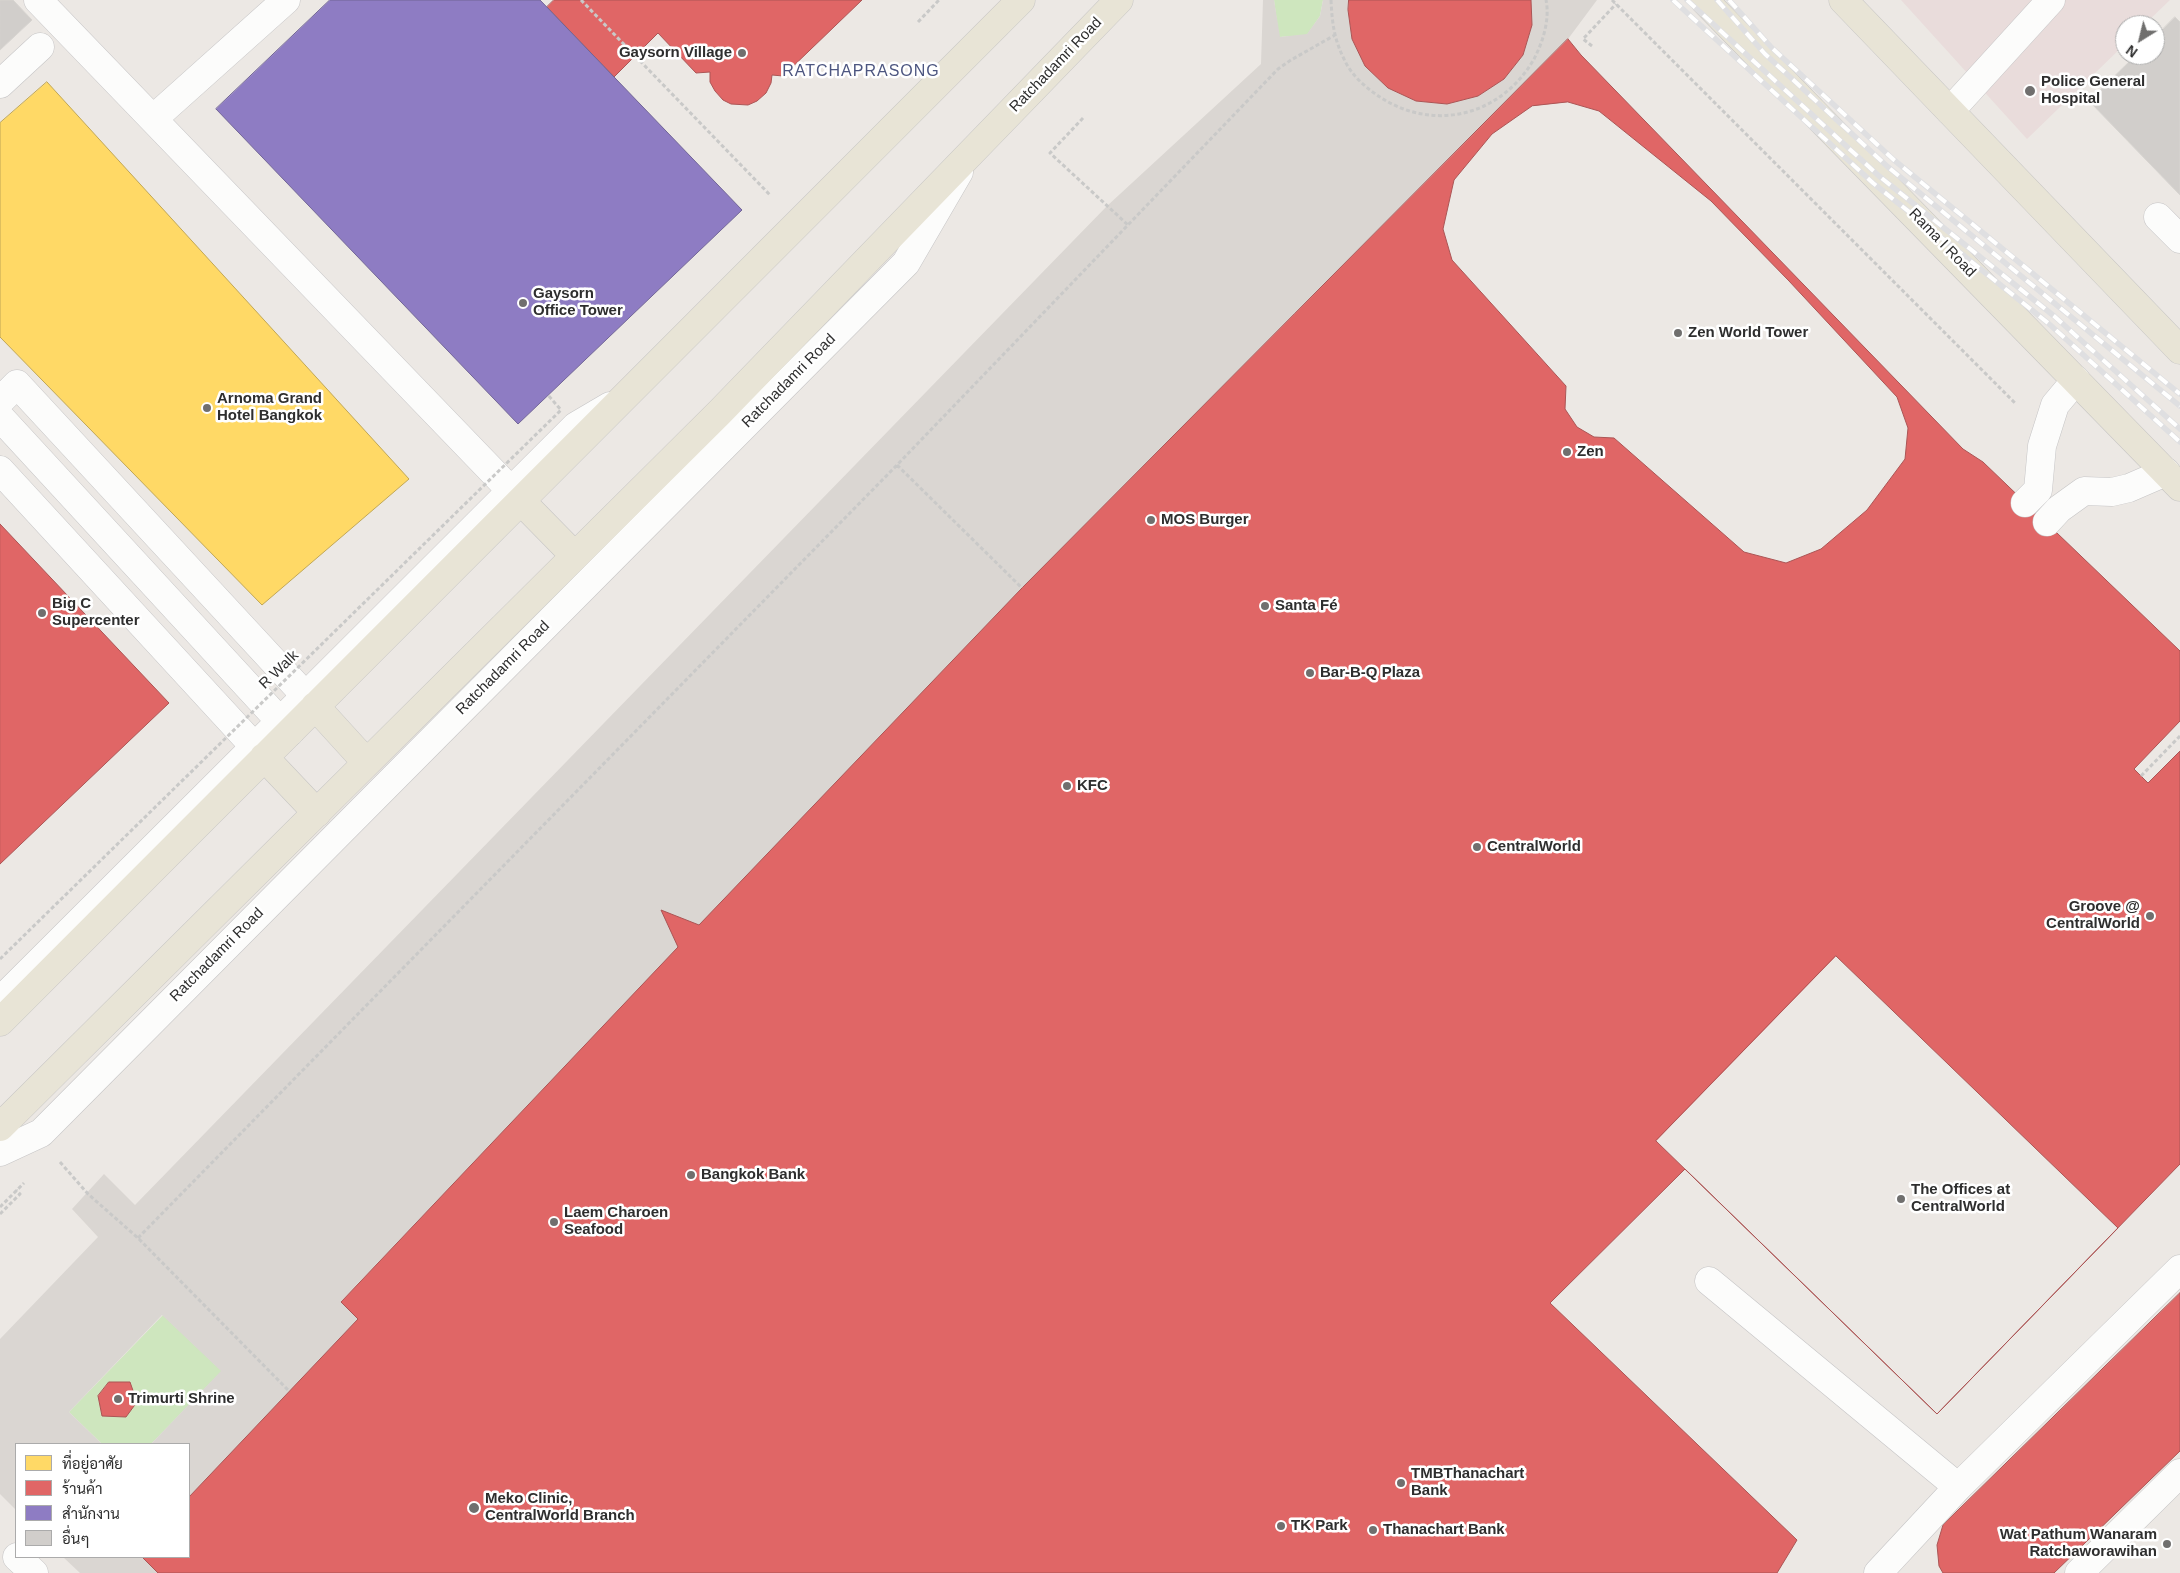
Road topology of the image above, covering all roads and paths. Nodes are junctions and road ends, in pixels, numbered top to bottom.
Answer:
1 (38, 0) edge
2 (286, 0) edge
3 (581, 0) edge
4 (940, 0) edge
5 (1022, 0) edge
6 (1119, 0) edge
7 (1331, 0) edge
8 (1546, 0) edge
9 (1612, 0) edge
10 (1704, 0) edge
11 (1843, 0) edge
12 (2052, 0) edge
13 (1616, 4) junction
14 (918, 22) dead end
15 (1335, 35) junction
16 (1592, 46) dead end
17 (40, 47) dead end
18 (0, 84) edge
19 (1950, 111) junction
20 (1083, 118) dead end
21 (153, 119) junction
22 (972, 152) junction
23 (770, 195) dead end
24 (2158, 217) dead end
25 (1128, 226) junction
26 (2180, 239) edge
27 (2180, 350) edge
28 (2076, 380) junction
29 (548, 395) dead end
30 (0, 401) edge
31 (0, 417) edge
32 (2046, 434) junction
33 (897, 465) junction
34 (0, 470) edge
35 (2173, 480) edge
36 (516, 495) junction
37 (2025, 503) dead end
38 (2047, 522) dead end
39 (574, 556) junction
40 (1022, 588) dead end
41 (310, 701) junction
42 (285, 727) junction
43 (2180, 736) edge
44 (259, 752) junction
45 (366, 762) junction
46 (2141, 776) dead end
47 (317, 813) junction
48 (0, 959) edge
49 (0, 1001) edge
50 (0, 1022) edge
51 (0, 1127) edge
52 (0, 1152) edge
53 (58, 1160) dead end
54 (28, 1179) dead end
55 (16, 1190) junction
56 (0, 1207) edge
57 (0, 1214) edge
58 (138, 1238) junction
59 (2180, 1269) edge
60 (1709, 1281) dead end
61 (289, 1391) dead end
62 (2180, 1473) edge
63 (1958, 1487) junction
64 (0, 1540) edge
65 (15, 1554) edge
66 (19, 1558) edge
67 (1900, 1563) edge
68 (34, 1573) edge
69 (1878, 1573) edge
70 (2079, 1573) edge

1 - 21 lane
2 - 21 lane
3 - 23 path
4 - 14 path
5 - 36 main road
6 - 22 main road, Ratchadamri Road
7 - 15 path
8 - 15 path
9 - 13 path
10 - 28 main road, Rama I Road
11 - 19 main road
12 - 19 lane
13 - 16 path
13 - 32 path
15 - 25 path
17 - 18 lane
19 - 27 main road
20 - 25 path
21 - 36 lane
22 - 39 main road, Ratchadamri Road
22 - 52 lane, Ratchadamri Road
24 - 26 lane
25 - 33 path
28 - 32 lane
28 - 35 main road, Rama I Road
29 - 48 path, R Walk, bridge
30 - 41 lane
31 - 42 lane
32 - 37 lane
33 - 40 path
33 - 58 path
34 - 44 lane
35 - 38 lane
36 - 39 main road
36 - 41 main road
39 - 45 main road, Ratchadamri Road
41 - 42 main road
41 - 45 main road
42 - 44 main road
43 - 46 path
44 - 47 main road
44 - 49 lane
44 - 50 main road
45 - 47 main road, Ratchadamri Road
47 - 51 main road, Ratchadamri Road
53 - 58 path
54 - 55 path
55 - 56 path
55 - 57 path
58 - 61 path
59 - 63 lane
60 - 63 lane
62 - 70 lane
63 - 67 lane
64 - 65 lane
66 - 68 lane
67 - 69 lane

